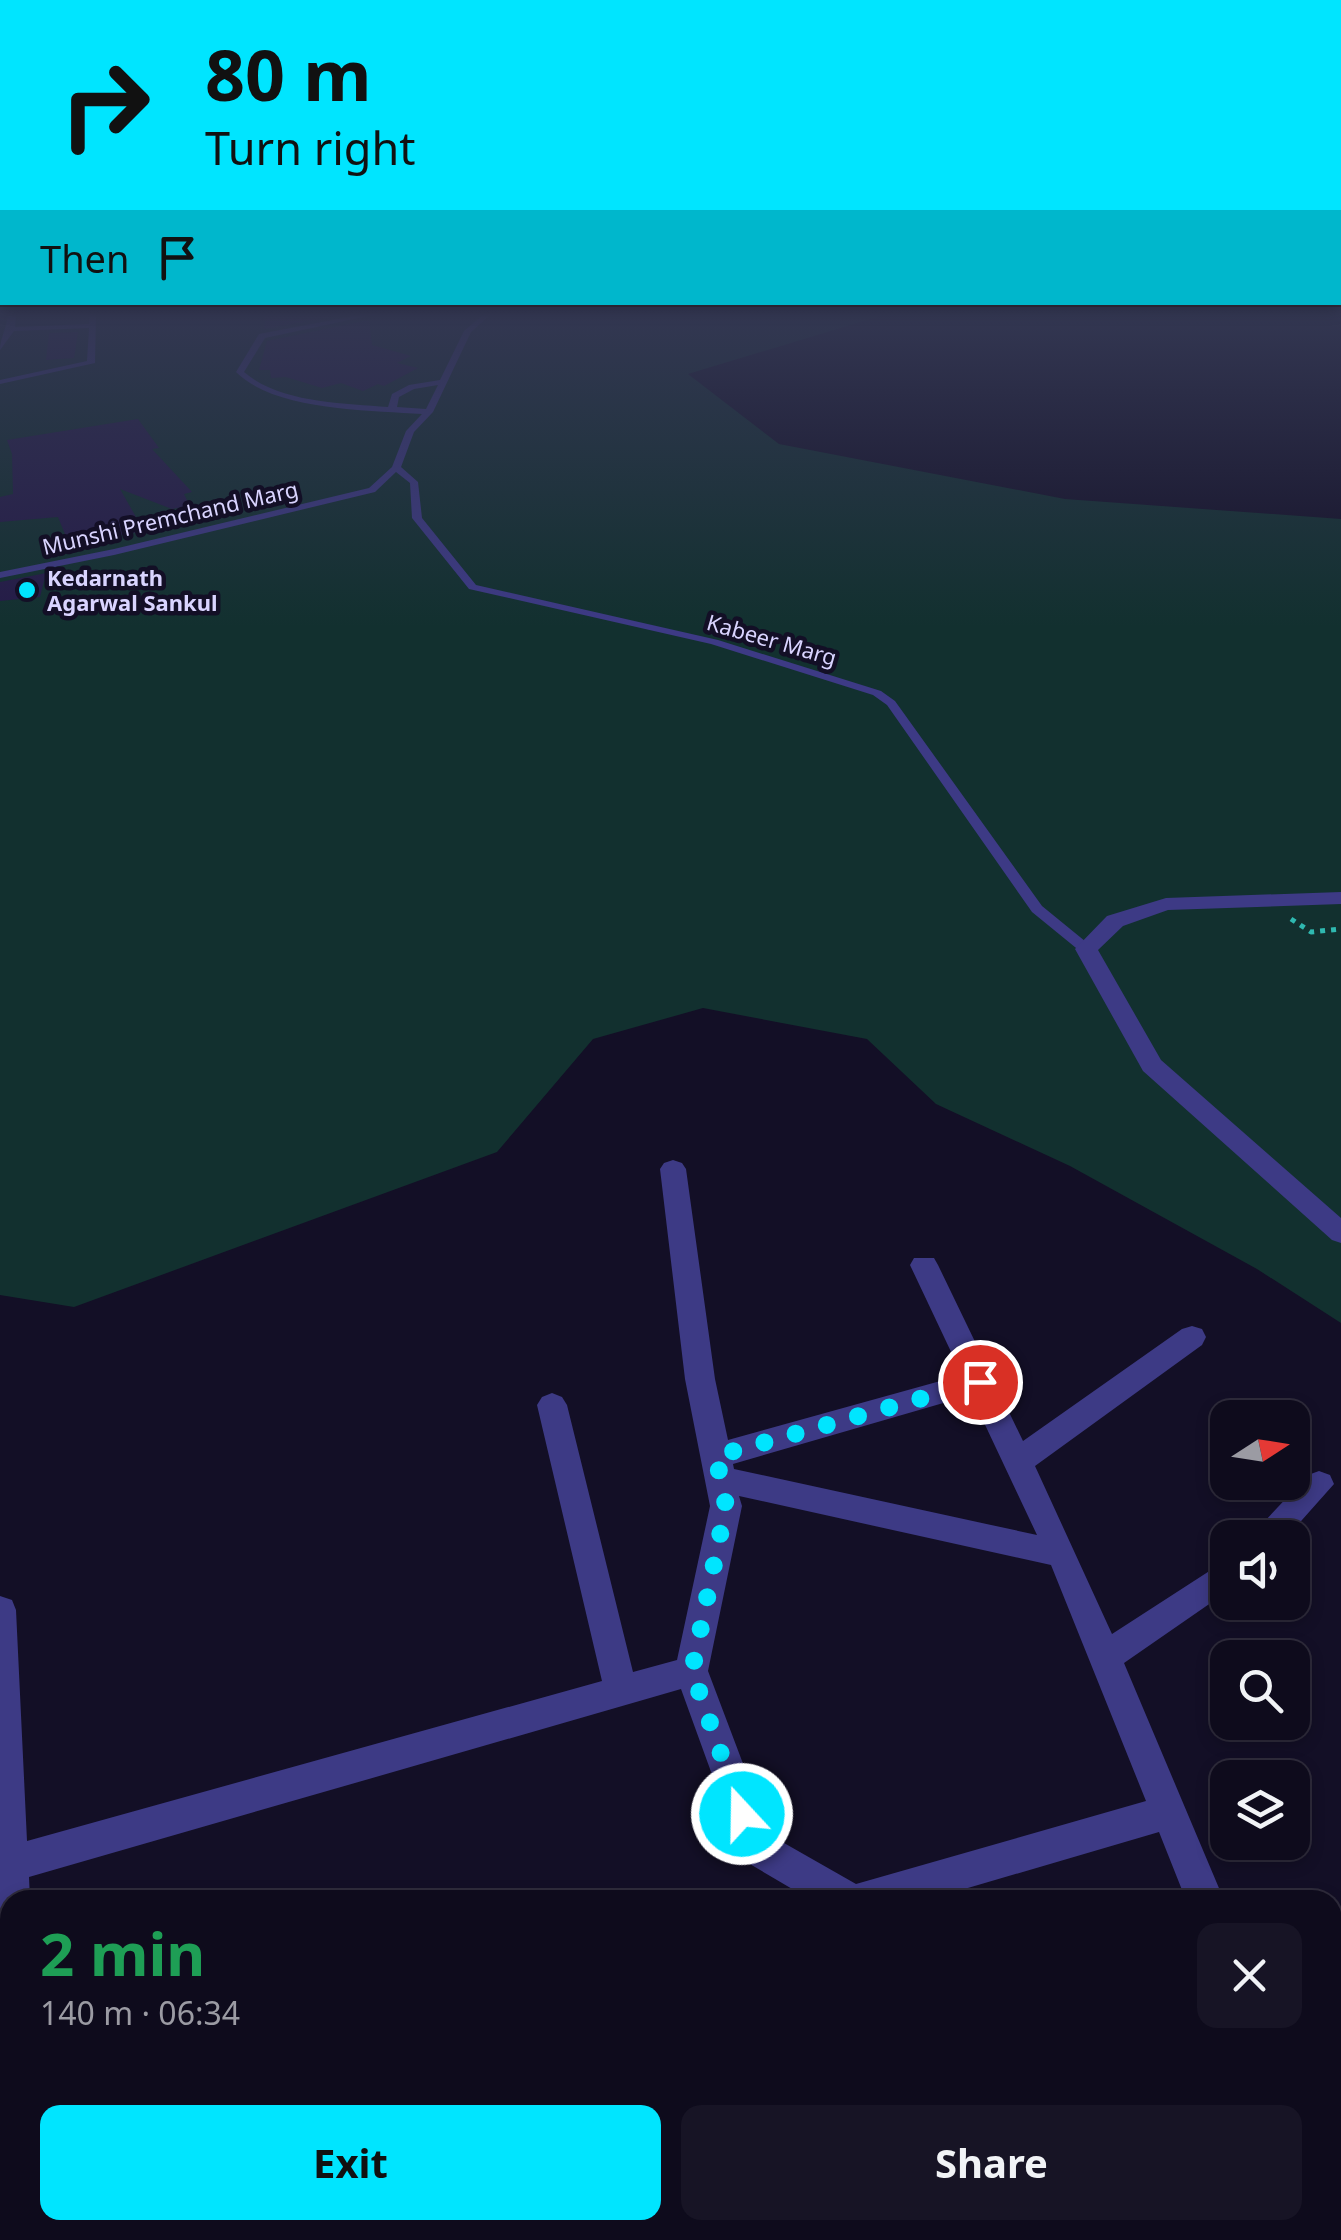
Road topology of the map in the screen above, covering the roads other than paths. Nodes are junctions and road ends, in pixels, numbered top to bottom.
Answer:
1 (422, 419) edge
2 (396, 468) junction
3 (0, 575) edge
4 (1341, 898) edge
5 (1086, 949) junction
6 (673, 1169) dead end
7 (1341, 1232) edge
8 (924, 1265) dead end
9 (1192, 1337) dead end
10 (980, 1382) junction
11 (552, 1405) dead end
12 (1020, 1460) junction
13 (718, 1468) junction
14 (1319, 1484) dead end
15 (1283, 1520) edge
16 (1062, 1554) junction
17 (1210, 1585) edge
18 (0, 1610) edge
19 (1103, 1658) junction
20 (692, 1671) junction
21 (621, 1691) junction
22 (1166, 1814) junction
23 (7, 1877) edge
24 (829, 1890) edge
25 (898, 1890) edge
26 (1200, 1890) edge

1 - 2 lane
2 - 3 lane, Munshi Premchand Marg
2 - 5 lane, Kabeer Marg
4 - 5 street
5 - 7 street
6 - 13 street
8 - 10 street
9 - 12 street
10 - 12 street
10 - 13 street
11 - 21 street
12 - 16 street
13 - 16 street
13 - 20 street
14 - 15 street
16 - 19 street
17 - 19 street
18 - 23 street
19 - 22 street
20 - 21 street
20 - 24 street
21 - 23 street
22 - 25 street
22 - 26 street

